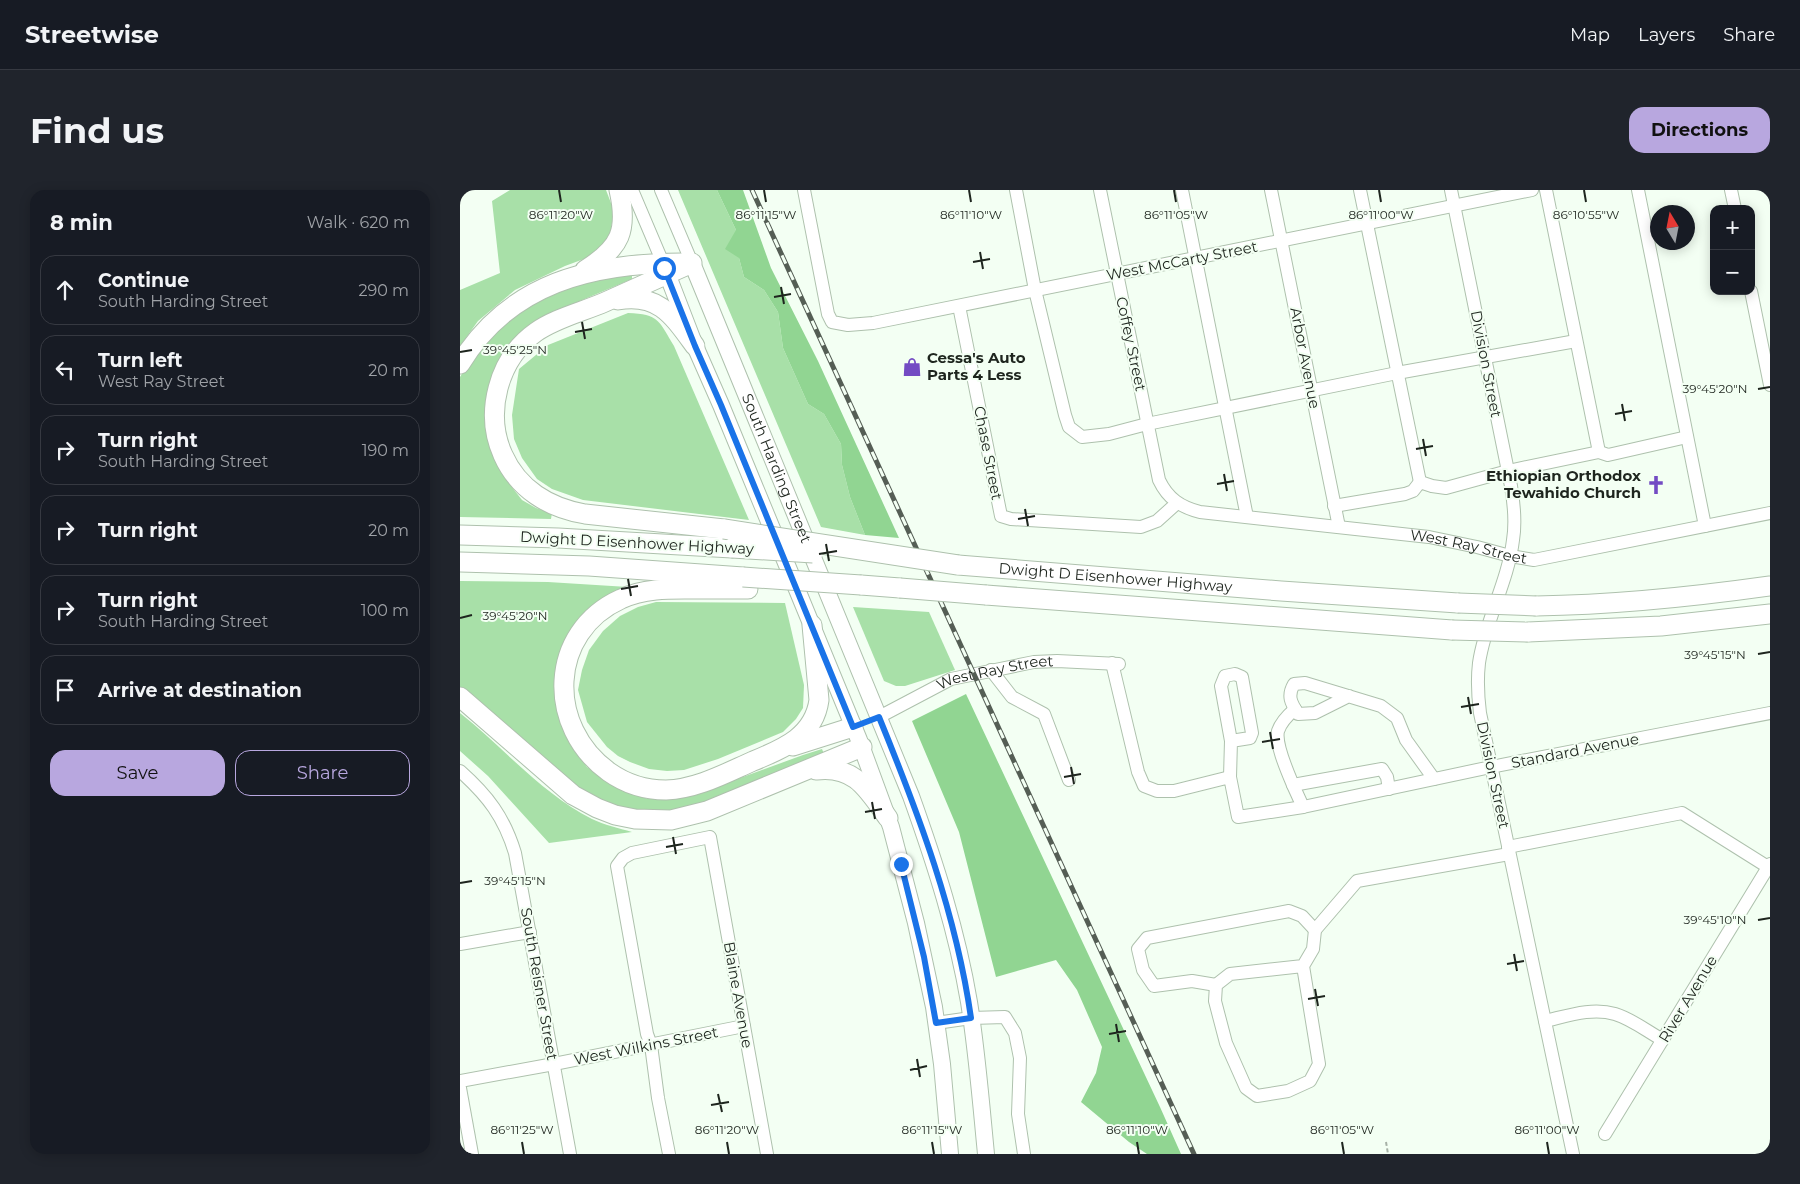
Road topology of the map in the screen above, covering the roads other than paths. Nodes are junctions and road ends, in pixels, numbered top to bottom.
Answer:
1 (619, 190) edge
2 (632, 190) edge
3 (661, 190) edge
4 (804, 190) edge
5 (1016, 190) edge
6 (1100, 190) edge
7 (1182, 190) edge
8 (1271, 190) edge
9 (1360, 190) edge
10 (1451, 190) edge
11 (1532, 190) edge
12 (1546, 190) edge
13 (1638, 190) edge
14 (1731, 190) edge
15 (1734, 205) edge
16 (1454, 206) junction
17 (1367, 223) junction
18 (1281, 241) junction
19 (1196, 258) junction
20 (692, 264) junction
21 (665, 269) junction
22 (1117, 274) junction
23 (576, 276) junction
24 (1035, 290) junction
25 (1752, 295) edge
26 (605, 302) junction
27 (959, 306) junction
28 (1576, 341) junction
29 (695, 346) junction
30 (1485, 356) junction
31 (460, 364) edge
32 (1397, 373) junction
33 (1770, 385) edge
34 (1311, 391) junction
35 (1227, 409) junction
36 (1147, 424) junction
37 (1687, 437) junction
38 (1598, 452) junction
39 (1508, 471) junction
40 (1420, 482) junction
41 (1173, 499) junction
42 (1334, 506) junction
43 (1770, 513) edge
44 (1247, 517) junction
45 (1705, 526) junction
46 (1339, 527) junction
47 (460, 535) edge
48 (1510, 556) junction
49 (460, 562) edge
50 (967, 566) junction
51 (745, 583) junction
52 (1770, 586) edge
53 (1770, 614) edge
54 (812, 625) junction
55 (991, 670) junction
56 (1349, 696) junction
57 (460, 697) edge
58 (1295, 709) junction
59 (1770, 713) edge
60 (879, 717) junction
61 (853, 727) junction
62 (1231, 741) junction
63 (862, 747) junction
64 (781, 750) junction
65 (1491, 767) junction
66 (460, 771) edge
67 (804, 772) junction
68 (1230, 777) junction
69 (1434, 779) junction
70 (1069, 780) dead end
71 (1292, 785) junction
72 (1389, 789) junction
73 (1303, 807) junction
74 (888, 818) junction
75 (1509, 851) junction
76 (1769, 866) edge
77 (1315, 930) junction
78 (530, 932) junction
79 (460, 944) edge
80 (1303, 966) junction
81 (1216, 984) junction
82 (971, 1018) junction
83 (1545, 1021) junction
84 (936, 1023) junction
85 (744, 1026) junction
86 (1663, 1040) junction
87 (651, 1044) junction
88 (554, 1064) junction
89 (460, 1081) edge
90 (460, 1088) edge
91 (1605, 1134) dead end
92 (472, 1154) edge
93 (570, 1154) edge
94 (669, 1154) edge
95 (767, 1154) edge
96 (950, 1154) edge
97 (986, 1154) edge
98 (1024, 1154) edge
99 (1573, 1154) edge

1 - 23 highway
2 - 21 street, South Harding Street
3 - 20 street, South Harding Street
4 - 27 street, West McCarty Street
5 - 24 street
6 - 22 street, Coffey Street
7 - 19 street
8 - 18 street, Arbor Avenue
9 - 17 street
10 - 16 street, Division Street
11 - 16 street, West McCarty Street
12 - 28 street
13 - 37 street
14 - 15 street
16 - 17 street, West McCarty Street
16 - 30 street, Division Street
17 - 18 street, West McCarty Street
17 - 32 street
18 - 19 street, West McCarty Street
18 - 34 street, Arbor Avenue
19 - 22 street, West McCarty Street
19 - 35 street
20 - 21 highway
20 - 60 main road, South Harding Street
21 - 23 highway
21 - 26 highway
21 - 29 main road, South Harding Street
22 - 24 street, West McCarty Street
22 - 36 street, Coffey Street
23 - 31 highway
24 - 27 street, West McCarty Street
24 - 36 street
25 - 33 street
26 - 29 highway
26 - 50 highway, bridge
27 - 41 street, Chase Street
28 - 30 street
28 - 38 street
29 - 54 main road, South Harding Street
30 - 32 street
30 - 39 street, Division Street
32 - 34 street
32 - 40 street
34 - 35 street
34 - 42 street, Arbor Avenue
35 - 36 street
35 - 44 street
36 - 41 street, Coffey Street
37 - 38 street
37 - 45 street
38 - 39 street
39 - 40 street
39 - 48 street, Division Street
40 - 42 street
41 - 44 street, West Ray Street
42 - 46 street, Arbor Avenue
43 - 45 street, West Ray Street
44 - 46 street, West Ray Street
45 - 48 street, West Ray Street
46 - 48 street, West Ray Street
47 - 50 highway, Dwight D Eisenhower Highway, bridge
48 - 65 street, Division Street
49 - 51 highway, Dwight D Eisenhower Highway
50 - 52 highway, Dwight D Eisenhower Highway, bridge
51 - 53 highway, Dwight D Eisenhower Highway, bridge
51 - 64 highway
54 - 61 main road, South Harding Street
54 - 64 highway
55 - 60 street, West Ray Street
55 - 68 street, West Ray Street
55 - 70 street
56 - 58 street
56 - 58 street
56 - 69 street
57 - 67 highway
58 - 71 street
59 - 65 street, Standard Avenue
60 - 61 main road, West Ray Street
60 - 63 main road
60 - 82 main road, South Harding Street
61 - 63 main road, South Harding Street
61 - 64 highway
62 - 62 street
62 - 68 street
63 - 67 highway
63 - 74 main road, South Harding Street
65 - 69 street, Standard Avenue
65 - 75 street, Division Street
66 - 78 street, South Reisner Street
67 - 74 highway
68 - 73 street, Standard Avenue
69 - 72 street, Standard Avenue
71 - 72 street
71 - 73 street
72 - 73 street, Standard Avenue
74 - 84 main road, South Harding Street
75 - 76 street
75 - 77 street
75 - 83 street, Division Street
76 - 86 street, River Avenue
77 - 80 street
77 - 81 street
78 - 79 street
78 - 88 street, South Reisner Street
80 - 81 street
80 - 81 street
82 - 84 street
82 - 97 main road, South Harding Street
82 - 98 street
83 - 86 street
83 - 99 street, Division Street
84 - 96 main road, South Harding Street
85 - 87 street, West Wilkins Street
85 - 87 street, Blaine Avenue
85 - 95 street, Blaine Avenue
86 - 91 street, River Avenue
87 - 88 street, West Wilkins Street
87 - 94 street
88 - 89 street, West Wilkins Street
88 - 93 street, South Reisner Street
90 - 92 street

